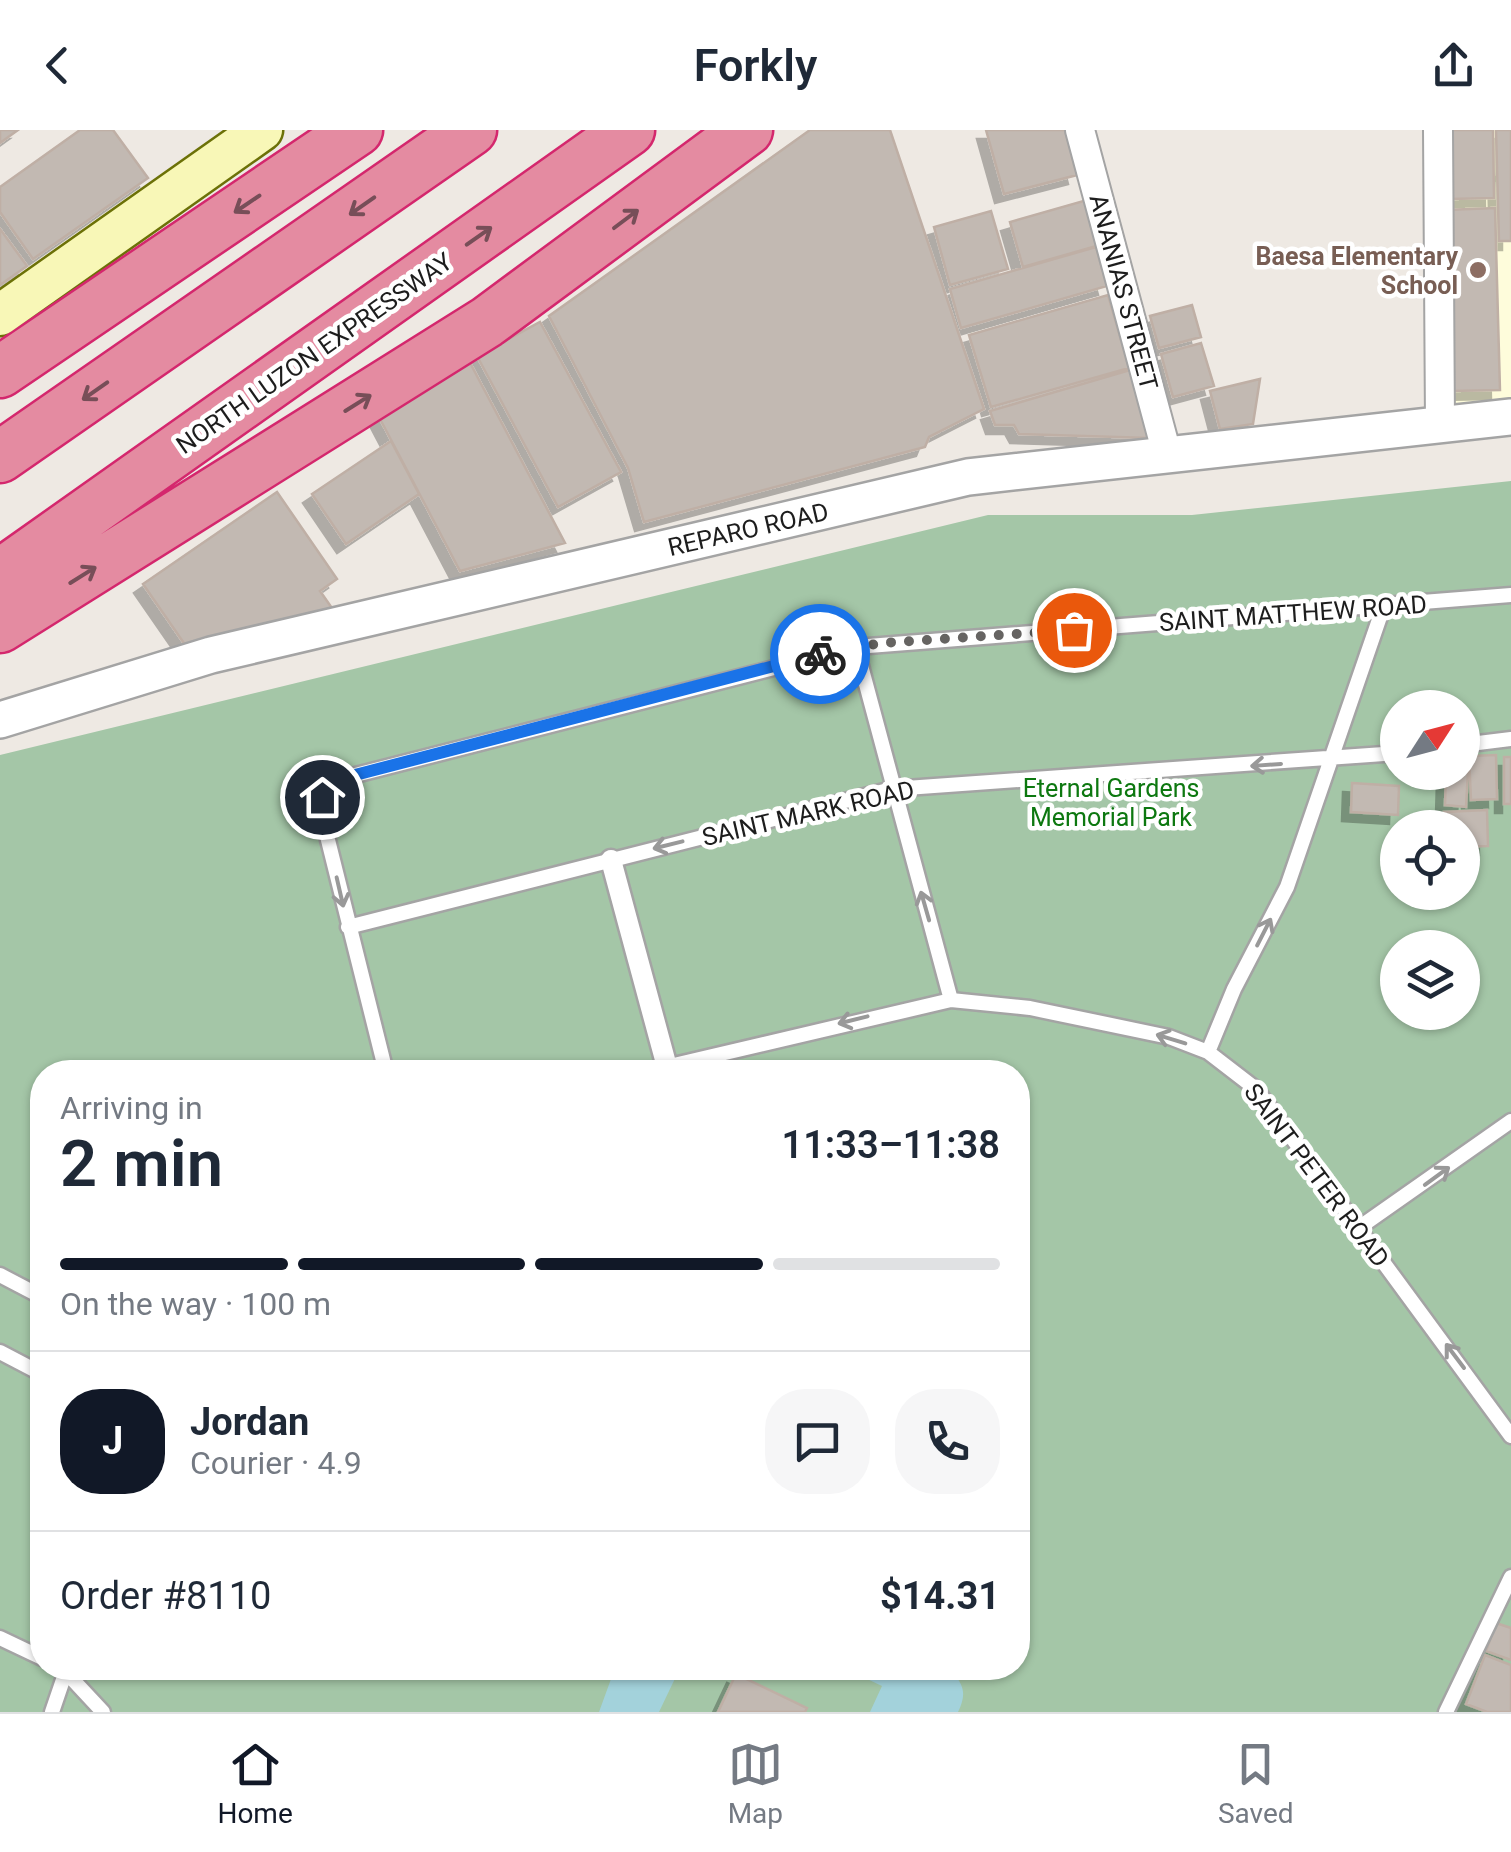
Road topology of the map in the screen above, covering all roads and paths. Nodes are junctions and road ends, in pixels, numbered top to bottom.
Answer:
1 (262, 130) edge
2 (357, 130) edge
3 (470, 130) edge
4 (628, 130) edge
5 (747, 130) edge
6 (1080, 130) edge
7 (1438, 130) edge
8 (0, 315) edge
9 (0, 372) edge
10 (1511, 417) edge
11 (1440, 422) junction
12 (1166, 454) junction
13 (0, 457) edge
14 (0, 575) edge
15 (1511, 595) edge
16 (1383, 608) junction
17 (0, 627) edge
18 (856, 647) junction
19 (0, 720) edge
20 (1511, 738) edge
21 (1480, 742) edge
22 (1380, 755) edge
23 (1331, 761) junction
24 (892, 789) junction
25 (611, 860) junction
26 (348, 927) junction
27 (951, 1000) junction
28 (1208, 1052) junction
29 (383, 1060) edge
30 (665, 1060) edge
31 (697, 1060) edge
32 (1511, 1121) edge
33 (1360, 1227) junction
34 (0, 1276) edge
35 (30, 1291) edge
36 (0, 1352) edge
37 (30, 1368) edge
38 (1511, 1436) edge
39 (1511, 1577) edge
40 (0, 1638) edge
41 (30, 1652) edge
42 (61, 1680) edge
43 (75, 1680) edge
44 (52, 1712) edge
45 (103, 1712) edge
46 (1446, 1712) edge

1 - 8 main road
2 -> 9 highway
3 -> 13 highway
14 -> 4 highway, NORTH LUZON EXPRESSWAY
17 -> 5 highway
6 - 12 street, ANANIAS STREET
7 - 11 street
10 - 11 street, REPARO ROAD
11 - 12 street, REPARO ROAD
12 - 19 street, REPARO ROAD
15 - 16 lane, SAINT MATTHEW ROAD
16 - 18 lane, SAINT MATTHEW ROAD
16 - 23 lane
18 - 24 lane
18 -> 26 lane, SAINT MATTHEW ROAD
20 - 21 lane
22 - 23 lane, SAINT MARK ROAD
23 -> 24 lane, SAINT MARK ROAD
28 -> 23 lane
24 -> 25 lane, SAINT MARK ROAD
27 -> 24 lane
25 - 26 lane, SAINT MARK ROAD
25 - 30 street
26 - 29 lane
28 -> 27 lane, SAINT PETER ROAD
27 -> 31 lane, SAINT PETER ROAD
28 - 33 lane, SAINT PETER ROAD
33 -> 32 lane
38 -> 33 lane, SAINT PETER ROAD
34 - 35 lane
36 - 37 lane
39 - 46 lane
40 - 41 lane
42 - 44 lane
43 - 45 lane

